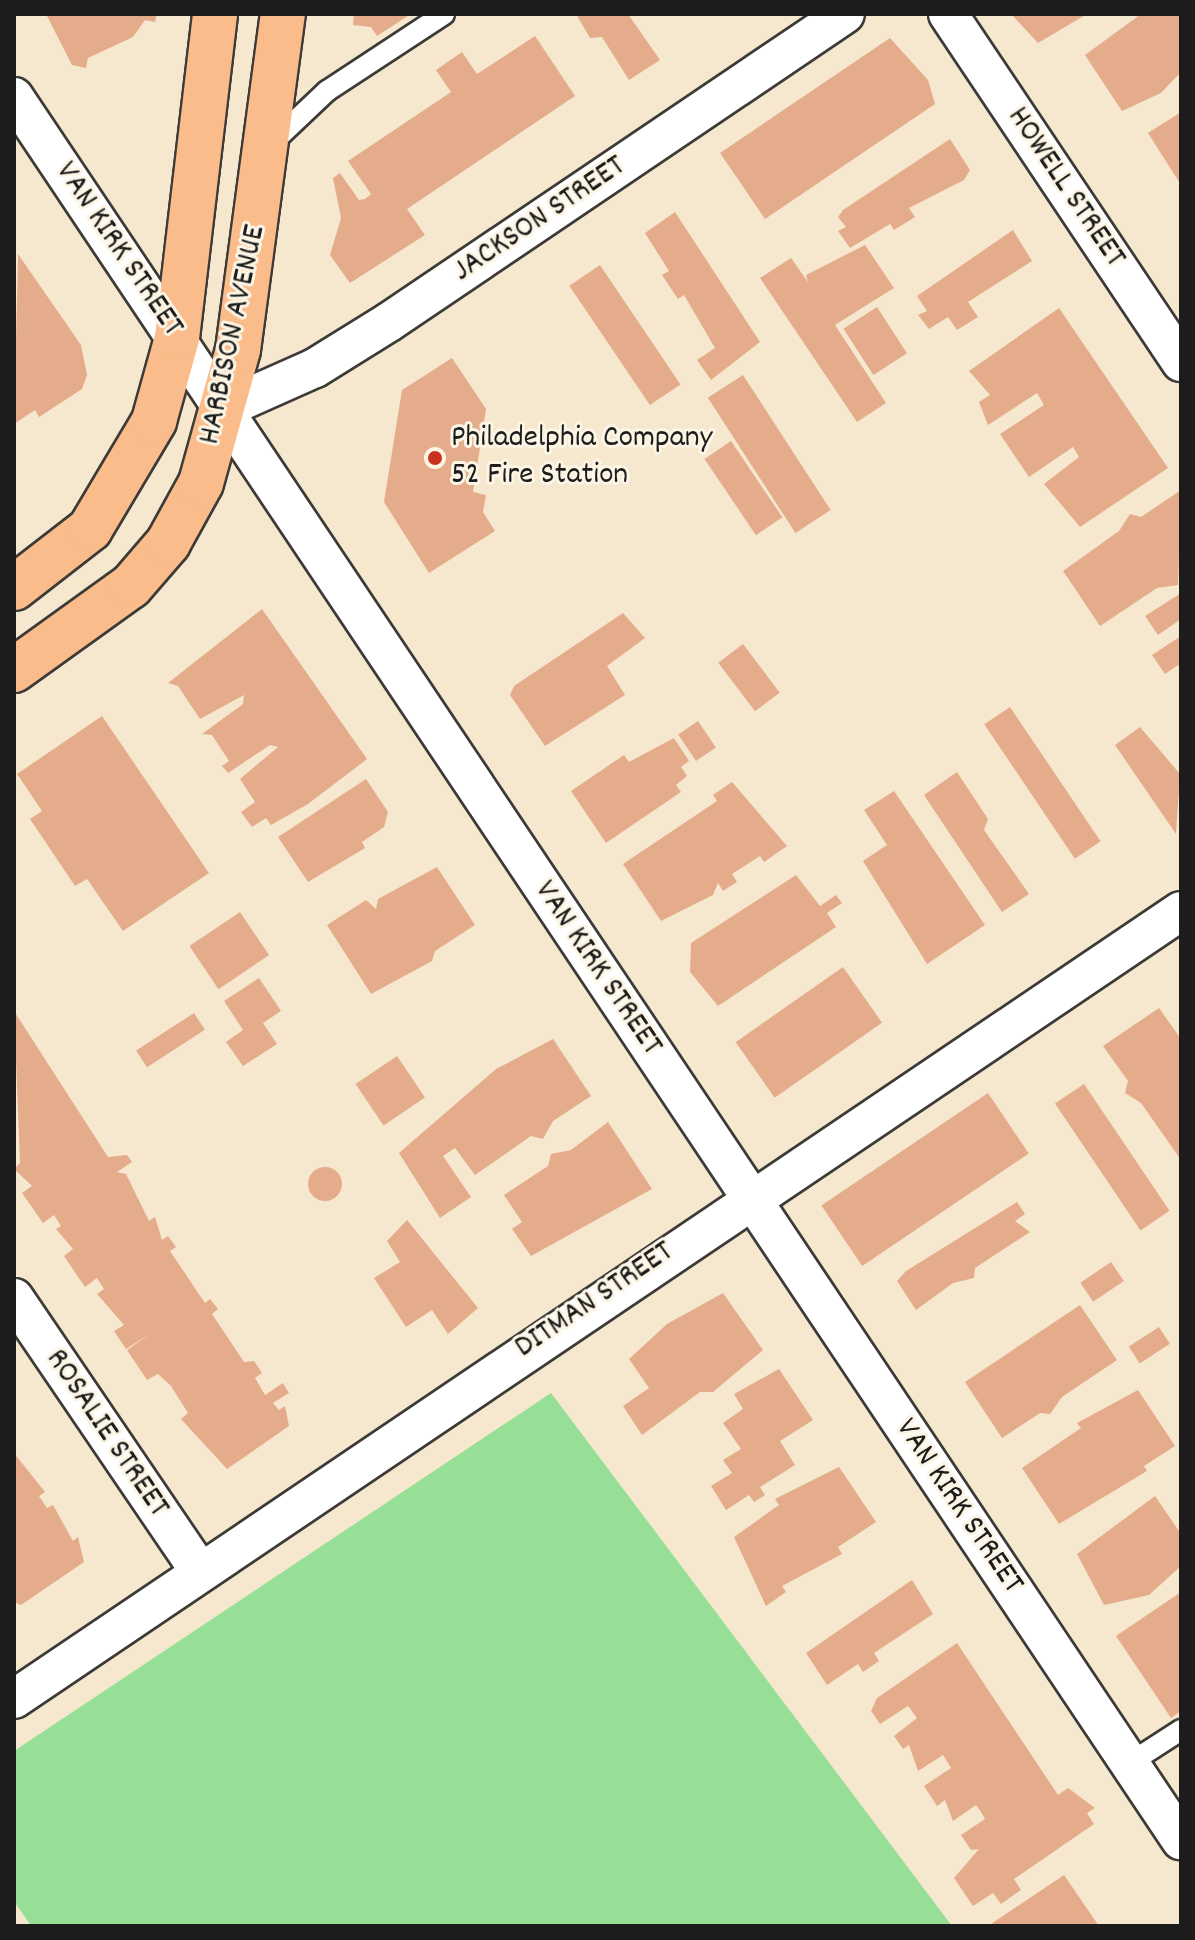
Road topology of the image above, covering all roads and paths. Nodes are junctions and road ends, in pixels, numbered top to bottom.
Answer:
1 (215, 14) edge
2 (283, 14) edge
3 (444, 14) edge
4 (845, 14) edge
5 (948, 14) edge
6 (14, 97) edge
7 (269, 145) junction
8 (177, 338) junction
9 (1181, 362) edge
10 (225, 408) junction
11 (14, 588) edge
12 (14, 670) edge
13 (1181, 911) edge
14 (748, 1197) junction
15 (14, 1298) edge
16 (199, 1570) junction
17 (17, 1690) edge
18 (1181, 1730) edge
19 (1130, 1763) junction
20 (1181, 1840) edge

1 - 8 main road, HARBISON AVENUE
2 - 7 main road, HARBISON AVENUE
3 - 7 lane
4 - 10 street, JACKSON STREET
5 - 9 street, HOWELL STREET
6 - 8 street, VAN KIRK STREET
7 - 10 main road, HARBISON AVENUE
8 - 10 street, VAN KIRK STREET
8 - 11 main road, HARBISON AVENUE
10 - 12 main road, HARBISON AVENUE
10 - 14 street, VAN KIRK STREET
13 - 14 street, DITMAN STREET
14 - 16 street, DITMAN STREET
14 - 19 street, VAN KIRK STREET
15 - 16 street, ROSALIE STREET
16 - 17 street, DITMAN STREET
18 - 19 lane
19 - 20 street, VAN KIRK STREET

